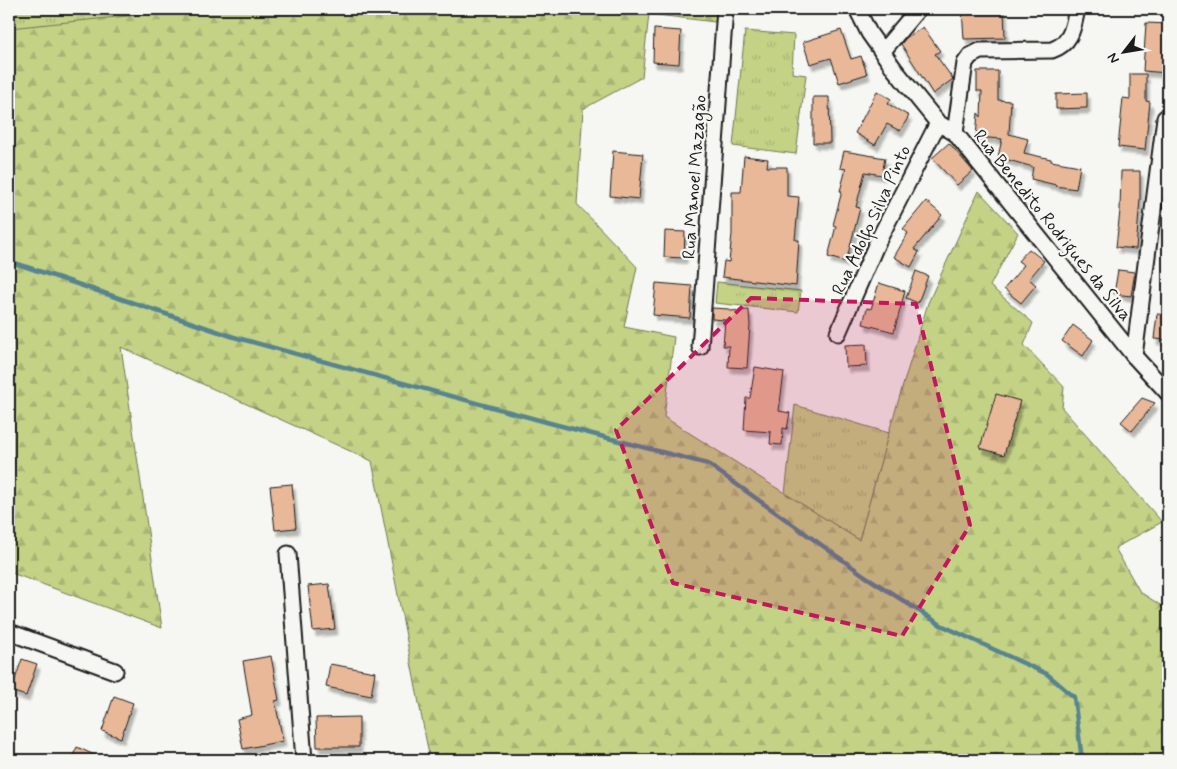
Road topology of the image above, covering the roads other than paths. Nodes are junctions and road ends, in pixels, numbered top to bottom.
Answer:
1 (725, 9) edge
2 (857, 9) edge
3 (870, 9) edge
4 (918, 9) edge
5 (1077, 9) edge
6 (869, 33) junction
7 (882, 52) junction
8 (1164, 118) dead end
9 (938, 123) junction
10 (956, 133) junction
11 (838, 333) dead end
12 (700, 347) dead end
13 (1134, 356) junction
14 (1168, 393) edge
15 (288, 554) dead end
16 (9, 632) edge
17 (115, 670) dead end
18 (304, 760) edge

1 - 12 street, Rua Manoel Mazagão
2 - 6 street, Rua Benedito Rodrigues da Silva
3 - 6 street
4 - 7 street
5 - 10 street
6 - 7 street, Rua Benedito Rodrigues da Silva
7 - 9 street, Rua Benedito Rodrigues da Silva
8 - 13 street
9 - 10 street, Rua Benedito Rodrigues da Silva
9 - 11 street, Rua Adolfo Silva Pinto
10 - 13 street, Rua Benedito Rodrigues da Silva
13 - 14 street, Rua Benedito Rodrigues da Silva
15 - 18 street
16 - 17 street

